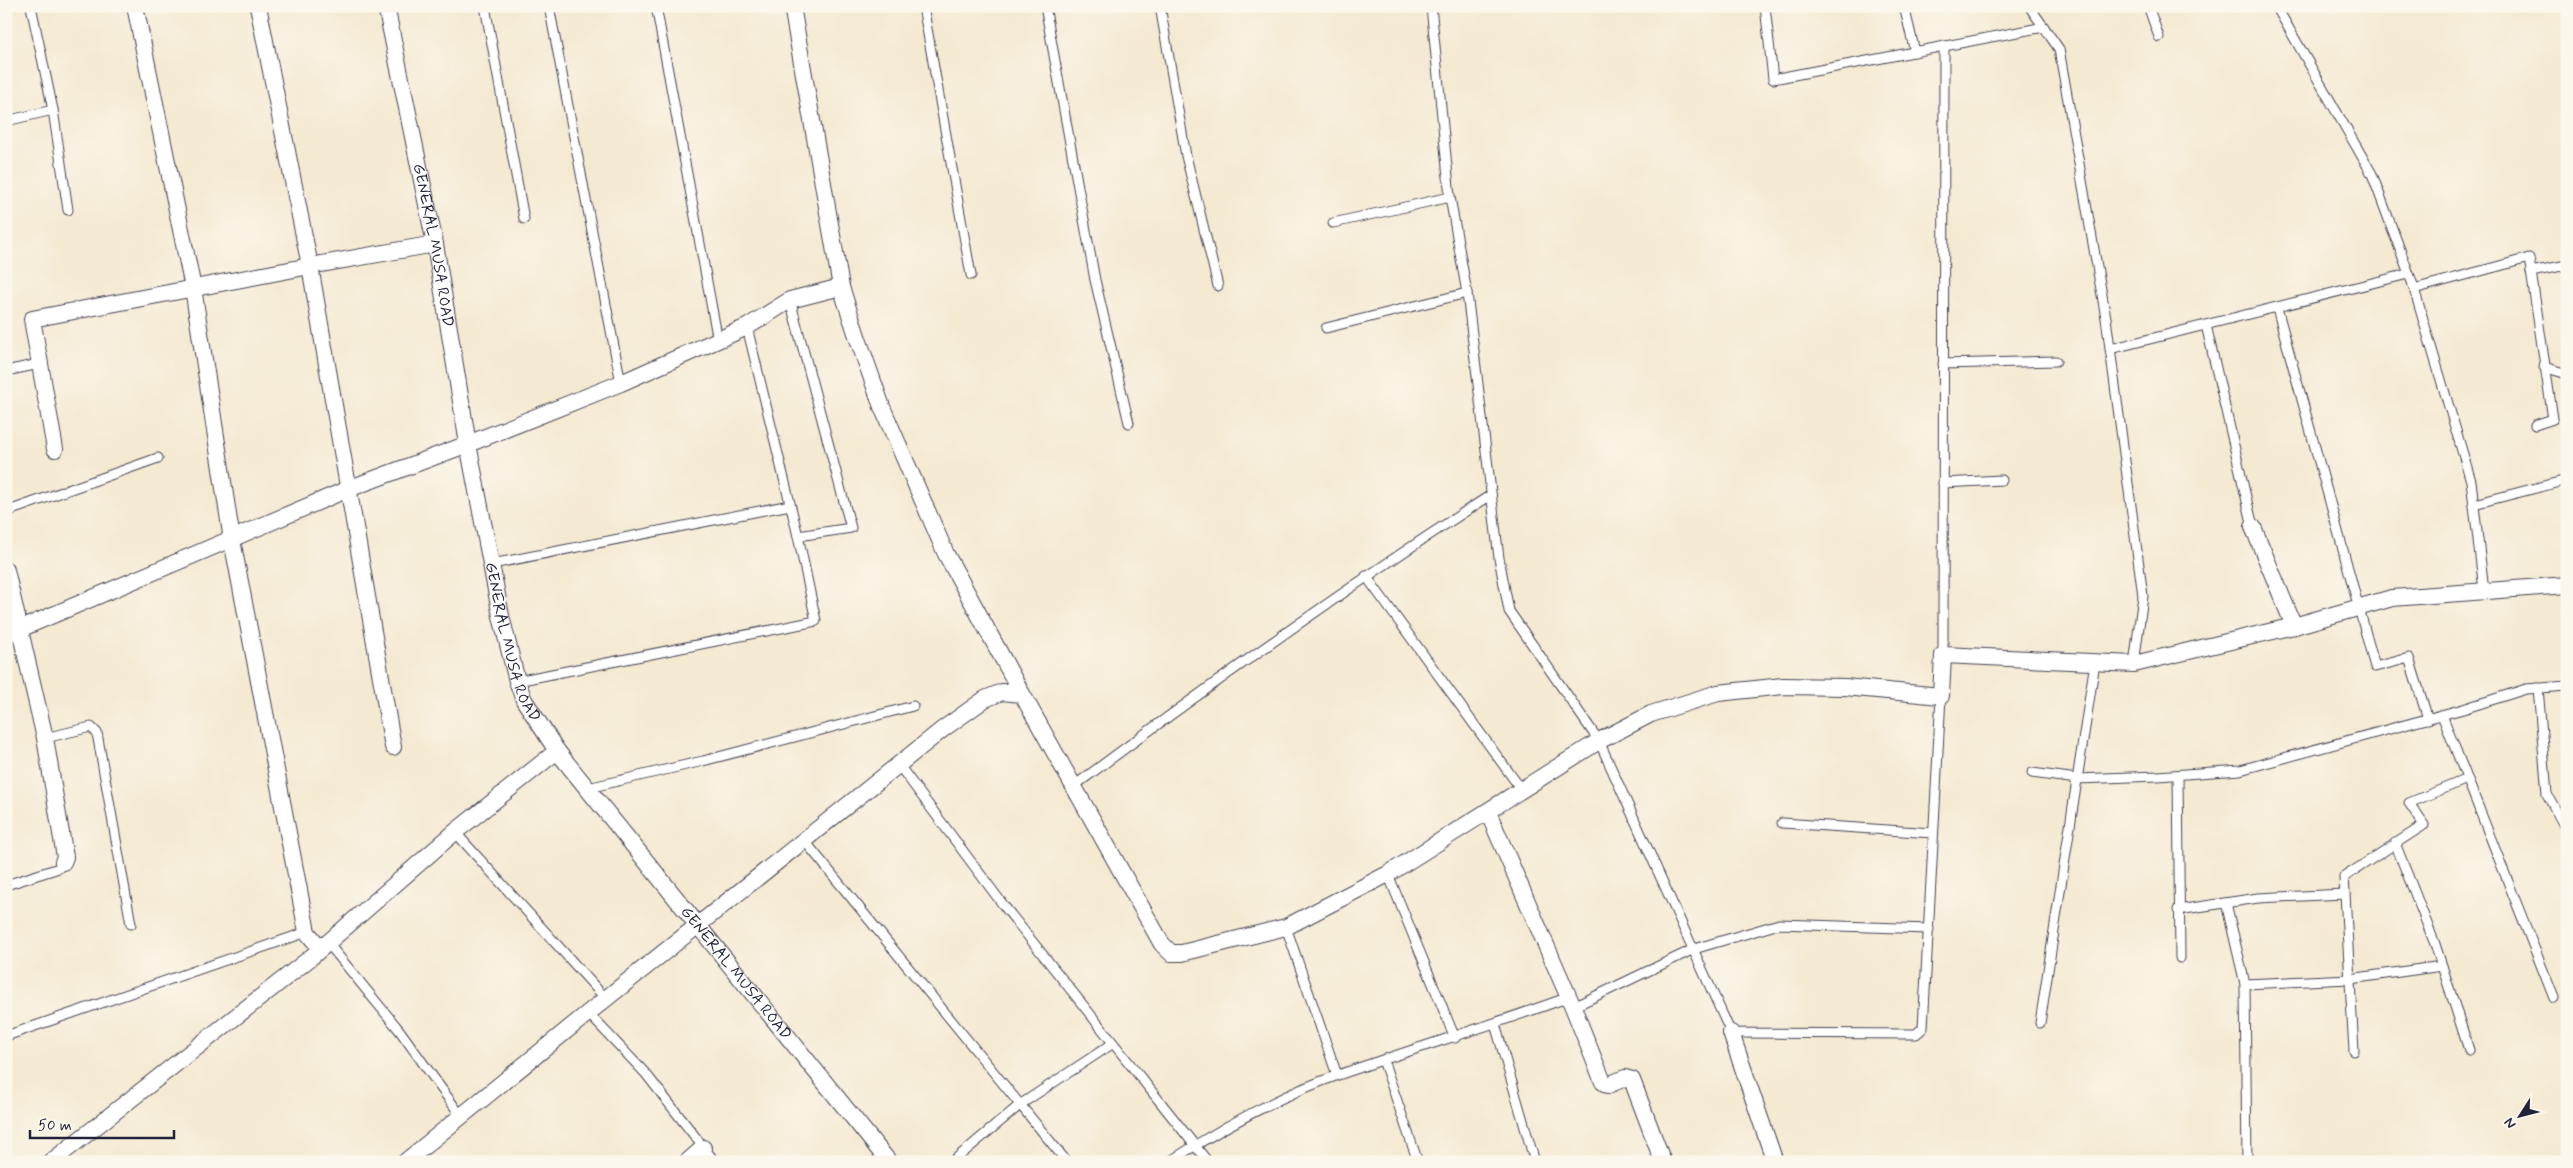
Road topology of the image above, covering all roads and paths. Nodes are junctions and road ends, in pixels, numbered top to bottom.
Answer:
1 (31, 6) edge
2 (135, 6) edge
3 (258, 6) edge
4 (386, 6) edge
5 (485, 6) edge
6 (549, 6) edge
7 (656, 6) edge
8 (792, 6) edge
9 (923, 6) edge
10 (1045, 6) edge
11 (1160, 6) edge
12 (1431, 6) edge
13 (1765, 6) edge
14 (1904, 6) edge
15 (2029, 6) edge
16 (2148, 6) edge
17 (2276, 6) edge
18 (2044, 27) junction
19 (2159, 37) dead end
20 (1944, 46) junction
21 (1915, 52) junction
22 (53, 110) junction
23 (6, 121) edge
24 (1450, 197) junction
25 (68, 210) dead end
26 (524, 219) dead end
27 (1334, 223) dead end
28 (435, 244) junction
29 (2567, 265) edge
30 (310, 266) junction
31 (2531, 272) junction
32 (2408, 274) junction
33 (971, 275) dead end
34 (1218, 286) dead end
35 (841, 287) junction
36 (192, 288) junction
37 (2414, 289) junction
38 (1467, 293) junction
39 (790, 300) junction
40 (2277, 308) junction
41 (2206, 325) junction
42 (747, 327) junction
43 (1326, 328) dead end
44 (718, 341) junction
45 (2110, 349) junction
46 (2056, 361) dead end
47 (39, 364) junction
48 (1943, 364) junction
49 (2544, 366) junction
50 (6, 371) edge
51 (2567, 374) edge
52 (621, 383) junction
53 (1129, 424) dead end
54 (2535, 425) dead end
55 (468, 444) junction
56 (54, 449) dead end
57 (158, 458) dead end
58 (2002, 480) dead end
59 (2567, 480) edge
60 (1943, 483) junction
61 (348, 489) junction
62 (1491, 495) junction
63 (2474, 504) junction
64 (790, 505) junction
65 (6, 512) edge
66 (2253, 527) joint
67 (798, 536) junction
68 (232, 540) junction
69 (492, 564) junction
70 (6, 570) edge
71 (1366, 576) junction
72 (2567, 585) edge
73 (2484, 590) junction
74 (2358, 608) junction
75 (2294, 626) junction
76 (13, 632) edge
77 (1942, 655) junction
78 (2095, 662) junction
79 (2134, 664) junction
80 (517, 681) junction
81 (2567, 686) edge
82 (2538, 688) junction
83 (1022, 694) junction
84 (1941, 696) junction
85 (913, 706) dead end
86 (2442, 715) junction
87 (2428, 719) junction
88 (45, 738) junction
89 (1599, 741) junction
90 (393, 747) dead end
91 (556, 751) junction
92 (898, 764) junction
93 (2032, 773) dead end
94 (2178, 775) junction
95 (2077, 779) junction
96 (2467, 779) junction
97 (1074, 786) junction
98 (588, 788) junction
99 (1521, 789) junction
100 (1488, 812) junction
101 (1782, 823) dead end
102 (2567, 831) edge
103 (455, 832) junction
104 (1933, 833) junction
105 (804, 840) junction
106 (2395, 843) junction
107 (63, 862) joint
108 (1388, 874) junction
109 (6, 885) edge
110 (2345, 894) junction
111 (2226, 902) junction
112 (2178, 910) junction
113 (131, 924) dead end
114 (697, 926) junction
115 (1286, 928) junction
116 (1929, 929) junction
117 (307, 932) junction
118 (323, 945) junction
119 (1694, 949) junction
120 (2180, 958) dead end
121 (2442, 966) junction
122 (2350, 979) junction
123 (2245, 984) junction
124 (2554, 998) dead end
125 (606, 999) junction
126 (1571, 1002) junction
127 (588, 1013) junction
128 (2040, 1023) dead end
129 (1495, 1024) junction
130 (1731, 1033) junction
131 (6, 1036) edge
132 (1454, 1038) junction
133 (1112, 1044) junction
134 (2469, 1050) dead end
135 (2354, 1051) dead end
136 (1384, 1060) junction
137 (1337, 1075) junction
138 (1021, 1104) junction
139 (460, 1116) junction
140 (1195, 1145) junction
141 (703, 1148) junction
142 (51, 1162) edge
143 (406, 1162) edge
144 (687, 1162) edge
145 (715, 1162) edge
146 (889, 1162) edge
147 (952, 1162) edge
148 (1067, 1162) edge
149 (1168, 1162) edge
150 (1208, 1162) edge
151 (1418, 1162) edge
152 (1534, 1162) edge
153 (1663, 1162) edge
154 (1775, 1162) edge
155 (2247, 1162) edge

1 - 22 lane
2 - 36 street
3 - 30 street
4 - 28 street, GENERAL MUSA ROAD
5 - 26 lane
6 - 52 lane
7 - 44 lane
8 - 35 street
9 - 33 lane
10 - 53 lane
11 - 34 lane
12 - 24 lane
13 - 21 lane
14 - 21 lane
15 - 18 lane
16 - 19 lane
17 - 32 lane
18 - 20 lane
18 - 45 lane
20 - 21 lane
20 - 48 lane
22 - 23 lane
22 - 25 lane
24 - 27 lane
24 - 38 lane
28 - 30 street
28 - 55 street, GENERAL MUSA ROAD
29 - 31 lane
30 - 36 street
30 - 61 street
31 - 37 lane
31 - 49 lane
32 - 37 lane
32 - 40 lane
35 - 39 street
35 - 83 street
36 - 47 street
36 - 68 street
37 - 63 lane
38 - 43 lane
38 - 62 lane
39 - 42 street
39 - 67 lane
40 - 41 lane
40 - 74 lane
41 - 45 lane
41 - 66 lane
42 - 44 street
42 - 64 lane
44 - 52 street
45 - 79 lane
46 - 48 lane
47 - 50 lane
47 - 56 street
48 - 60 lane
49 - 51 lane
49 - 54 lane
52 - 55 street
55 - 61 street
55 - 69 street, GENERAL MUSA ROAD
57 - 65 lane
58 - 60 lane
59 - 63 lane
60 - 77 lane
61 - 68 street
61 - 90 street
62 - 71 lane
62 - 89 lane
63 - 73 lane
64 - 67 lane
64 - 69 lane
66 - 75 street
67 - 80 lane
68 - 76 street
68 - 117 street
69 - 80 street, GENERAL MUSA ROAD
70 - 76 street
71 - 97 lane
71 - 99 lane
72 - 73 street
73 - 74 street
74 - 75 street
74 - 87 lane
75 - 79 street
76 - 88 street
77 - 78 street
77 - 84 street
78 - 79 street
78 - 95 lane
80 - 91 street, GENERAL MUSA ROAD
81 - 82 lane
82 - 86 lane
82 - 102 lane
83 - 92 street
83 - 97 street
84 - 89 street
84 - 104 lane
85 - 98 lane
86 - 87 lane
86 - 96 lane
87 - 94 lane
88 - 107 street
88 - 113 lane
89 - 99 street
89 - 119 lane
91 - 98 street, GENERAL MUSA ROAD
91 - 103 street
92 - 105 street
92 - 133 lane
93 - 95 lane
94 - 95 lane
94 - 112 lane
95 - 128 lane
96 - 106 lane
96 - 124 lane
97 - 115 street
98 - 114 street, GENERAL MUSA ROAD
99 - 100 street
100 - 108 street
100 - 126 street
101 - 104 lane
103 - 118 street
103 - 125 lane
104 - 116 lane
105 - 114 street
105 - 138 lane
106 - 110 lane
106 - 121 lane
107 - 109 lane
108 - 115 street
108 - 132 lane
110 - 111 lane
110 - 122 lane
111 - 112 lane
111 - 123 lane
112 - 120 lane
114 - 125 street
114 - 146 street, GENERAL MUSA ROAD
115 - 137 lane
116 - 119 lane
116 - 130 lane
117 - 118 street
117 - 131 lane
118 - 139 lane
118 - 142 street
119 - 126 lane
119 - 130 lane
121 - 122 lane
121 - 134 lane
122 - 123 lane
122 - 135 lane
123 - 155 lane
125 - 127 street
126 - 129 lane
126 - 153 street
127 - 139 street
127 - 141 lane
129 - 132 lane
129 - 152 lane
130 - 154 street
132 - 136 lane
133 - 138 lane
133 - 140 lane
136 - 137 lane
136 - 151 lane
137 - 140 lane
138 - 147 lane
138 - 148 lane
139 - 143 street
140 - 149 lane
140 - 150 lane
141 - 144 street
141 - 145 lane

